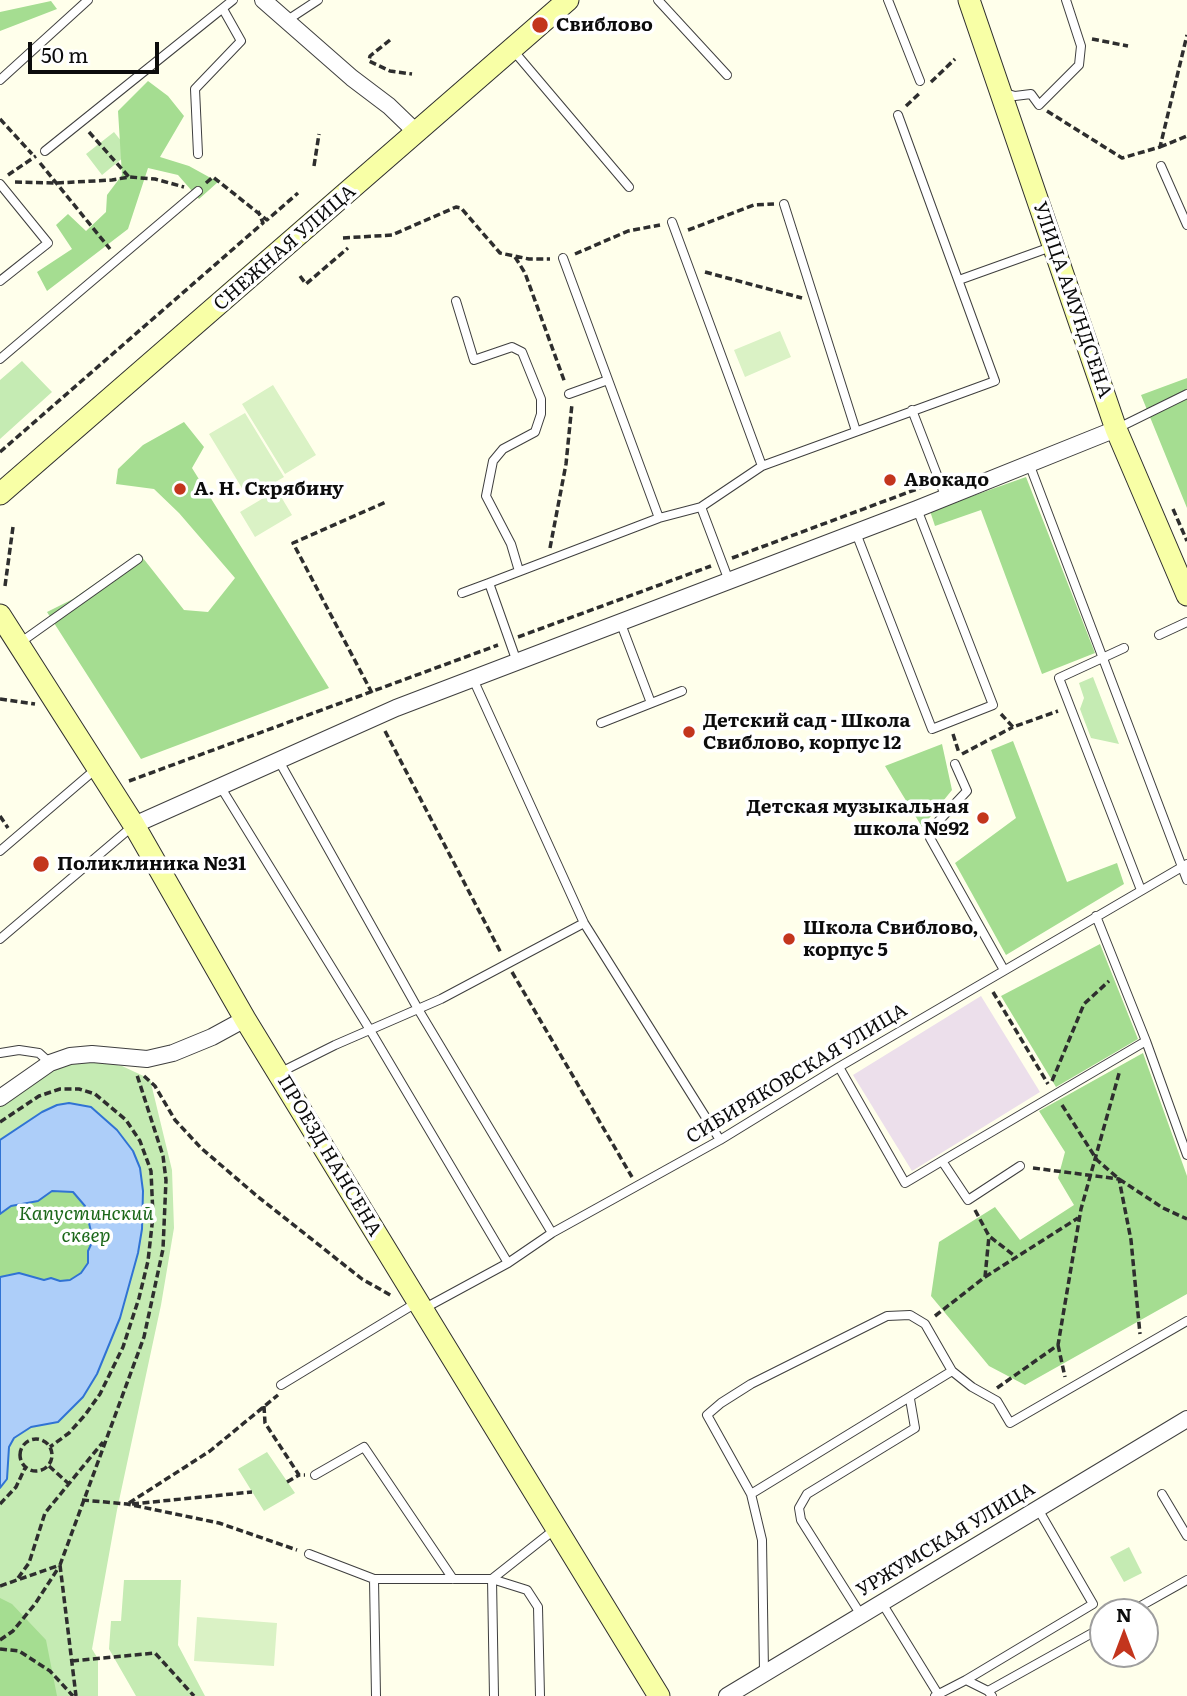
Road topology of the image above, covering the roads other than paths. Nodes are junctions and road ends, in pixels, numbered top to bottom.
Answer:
1 (88, 0) edge
2 (233, 0) edge
3 (263, 0) edge
4 (318, 0) edge
5 (568, 0) edge
6 (658, 0) edge
7 (888, 0) edge
8 (969, 0) edge
9 (1066, 0) edge
10 (223, 9) junction
11 (286, 22) junction
12 (512, 48) junction
13 (727, 75) dead end
14 (0, 80) edge
15 (920, 80) dead end
16 (1001, 92) junction
17 (898, 115) dead end
18 (416, 132) junction
19 (45, 151) road end
20 (198, 154) dead end
21 (1161, 166) dead end
22 (0, 182) edge
23 (629, 187) dead end
24 (198, 191) road end
25 (784, 204) road end
26 (672, 222) road end
27 (1187, 225) edge
28 (1054, 246) junction
29 (563, 258) road end
30 (959, 279) junction
31 (0, 281) edge
32 (456, 301) dead end
33 (0, 359) edge
34 (608, 380) junction
35 (569, 394) dead end
36 (1187, 394) edge
37 (912, 410) junction
38 (1116, 429) junction
39 (856, 431) junction
40 (762, 466) junction
41 (1030, 466) junction
42 (0, 494) edge
43 (946, 498) junction
44 (701, 507) junction
45 (917, 509) junction
46 (659, 518) junction
47 (856, 533) junction
48 (138, 559) dead end
49 (1182, 568) edge
50 (519, 571) junction
51 (729, 581) junction
52 (489, 583) junction
53 (463, 593) dead end
54 (1187, 595) edge
55 (0, 615) edge
56 (1187, 622) edge
57 (621, 624) junction
58 (1158, 635) dead end
59 (18, 643) junction
60 (1124, 649) dead end
61 (1104, 659) junction
62 (517, 662) junction
63 (472, 679) junction
64 (682, 691) dead end
65 (651, 703) junction
66 (601, 723) dead end
67 (279, 761) junction
68 (955, 764) dead end
69 (97, 768) junction
70 (220, 786) junction
71 (134, 825) junction
72 (0, 851) edge
73 (1185, 866) edge
74 (1187, 880) edge
75 (1141, 890) junction
76 (1096, 916) junction
77 (584, 923) junction
78 (0, 939) edge
79 (1004, 970) junction
80 (418, 1009) junction
81 (245, 1018) junction
82 (370, 1030) junction
83 (1146, 1041) junction
84 (0, 1053) edge
85 (50, 1063) junction
86 (839, 1067) junction
87 (278, 1074) junction
88 (0, 1098) edge
89 (720, 1140) junction
90 (1187, 1155) edge
91 (942, 1161) junction
92 (1020, 1166) road end
93 (552, 1233) junction
94 (508, 1262) junction
95 (417, 1306) junction
96 (1187, 1321) edge
97 (952, 1371) junction
98 (283, 1387) road end
99 (910, 1399) junction
100 (1187, 1419) edge
101 (315, 1475) road end
102 (751, 1494) junction
103 (1162, 1494) dead end
104 (1038, 1509) junction
105 (555, 1529) junction
106 (1187, 1536) edge
107 (309, 1554) road end
108 (492, 1578) junction
109 (374, 1579) junction
110 (453, 1579) junction
111 (1187, 1580) edge
112 (1155, 1598) edge
113 (882, 1603) junction
114 (861, 1615) junction
115 (1089, 1635) edge
116 (764, 1674) junction
117 (966, 1680) junction
118 (990, 1693) edge
119 (936, 1695) edge
120 (376, 1696) edge
121 (494, 1696) edge
122 (540, 1696) edge
123 (659, 1696) edge
124 (727, 1696) edge

1 - 14 lane
2 - 10 lane
3 - 11 street
4 - 11 lane
5 - 12 street, СНЕЖНАЯ УЛИЦА
6 - 13 lane
7 - 15 lane
8 - 16 street, УЛИЦА АМУНДСЕНА
9 - 16 lane
10 - 19 lane
10 - 20 lane
11 - 18 street
12 - 18 street, СНЕЖНАЯ УЛИЦА
12 - 23 lane
16 - 28 street, УЛИЦА АМУНДСЕНА
17 - 30 lane
18 - 42 street, СНЕЖНАЯ УЛИЦА
21 - 27 lane
22 - 31 lane
24 - 33 lane
25 - 39 lane
26 - 40 lane
28 - 30 lane
28 - 38 street, УЛИЦА АМУНДСЕНА
29 - 34 lane
30 - 37 lane
32 - 50 lane
34 - 35 lane
34 - 46 lane
36 - 38 lane
37 - 39 lane
37 - 43 lane
38 - 41 street
38 - 49 street, УЛИЦА АМУНДСЕНА
39 - 40 lane
40 - 44 lane
41 - 43 street
41 - 61 lane
43 - 45 street
44 - 46 lane
44 - 51 lane
45 - 47 street
45 - 47 lane
46 - 50 lane
47 - 51 street
48 - 59 lane
49 - 54 street, УЛИЦА АМУНДСЕНА
50 - 52 lane
51 - 57 street
52 - 53 lane
52 - 62 lane
55 - 59 street, ПРОЕЗД НАНСЕНА
56 - 58 lane
57 - 62 street
57 - 65 lane
59 - 69 street, ПРОЕЗД НАНСЕНА
60 - 61 lane
61 - 73 lane
61 - 75 lane
62 - 63 street
63 - 67 street
63 - 77 lane
64 - 65 lane
65 - 66 lane
67 - 70 street
67 - 80 lane
68 - 79 lane
69 - 71 street, ПРОЕЗД НАНСЕНА
69 - 72 lane
70 - 71 street
70 - 82 lane
71 - 78 lane
71 - 81 street, ПРОЕЗД НАНСЕНА
73 - 74 lane
73 - 75 lane, СИБИРЯКОВСКАЯ УЛИЦА
75 - 76 lane, СИБИРЯКОВСКАЯ УЛИЦА
76 - 79 lane, СИБИРЯКОВСКАЯ УЛИЦА
76 - 83 lane
77 - 80 lane
77 - 89 lane
79 - 86 lane, СИБИРЯКОВСКАЯ УЛИЦА
80 - 82 lane
80 - 93 lane
81 - 85 street
81 - 87 street, ПРОЕЗД НАНСЕНА
82 - 87 lane
82 - 94 lane
83 - 90 lane
83 - 91 lane
84 - 85 lane
85 - 88 street
86 - 89 lane, СИБИРЯКОВСКАЯ УЛИЦА
86 - 91 lane
87 - 95 street, ПРОЕЗД НАНСЕНА
89 - 93 lane, СИБИРЯКОВСКАЯ УЛИЦА
91 - 92 lane
93 - 94 lane, СИБИРЯКОВСКАЯ УЛИЦА
94 - 95 lane, СИБИРЯКОВСКАЯ УЛИЦА
95 - 98 lane, СИБИРЯКОВСКАЯ УЛИЦА
95 - 105 street, ПРОЕЗД НАНСЕНА
96 - 97 lane
97 - 99 lane
97 - 102 lane
99 - 102 lane
99 - 114 lane
100 - 104 street, УРЖУМСКАЯ УЛИЦА
101 - 110 lane
102 - 116 lane
103 - 106 lane
104 - 113 street, УРЖУМСКАЯ УЛИЦА
104 - 117 lane
105 - 108 lane
105 - 123 street, ПРОЕЗД НАНСЕНА
107 - 109 lane
108 - 110 lane
108 - 121 lane
108 - 122 lane
109 - 110 lane
109 - 120 lane
111 - 112 lane
113 - 114 street, УРЖУМСКАЯ УЛИЦА
113 - 119 lane
114 - 116 street, УРЖУМСКАЯ УЛИЦА
115 - 118 lane
116 - 124 street, УРЖУМСКАЯ УЛИЦА
117 - 118 lane
117 - 119 lane

